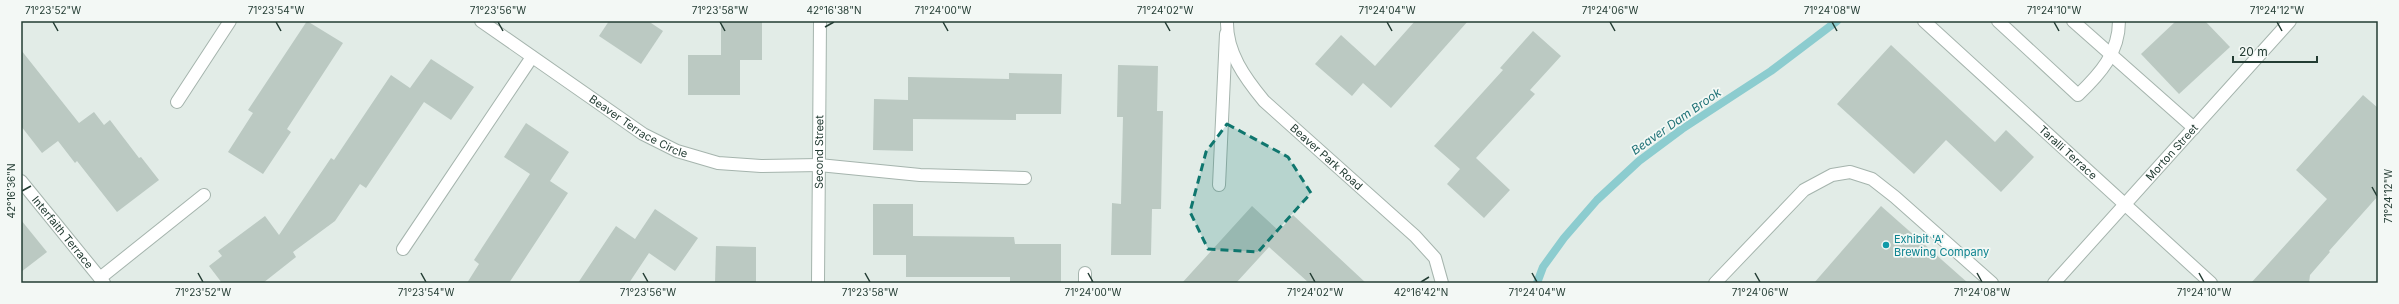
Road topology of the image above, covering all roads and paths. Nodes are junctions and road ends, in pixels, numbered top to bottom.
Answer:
1 (230, 21) edge
2 (481, 21) edge
3 (820, 21) edge
4 (1924, 21) edge
5 (1998, 21) edge
6 (2073, 21) edge
7 (2119, 21) edge
8 (2290, 21) edge
9 (1227, 23) edge
10 (2111, 55) junction
11 (532, 57) junction
12 (177, 102) dead end
13 (2194, 128) junction
14 (819, 165) junction
15 (1026, 178) dead end
16 (21, 181) edge
17 (1219, 185) dead end
18 (204, 195) dead end
19 (2125, 205) junction
20 (403, 249) dead end
21 (102, 281) edge
22 (1442, 282) edge
23 (818, 283) edge
24 (1715, 283) edge
25 (1992, 283) edge
26 (2054, 283) edge
27 (2211, 283) edge

1 - 12 street
2 - 11 street, Beaver Terrace Circle
3 - 14 street, Second Street
4 - 19 street, Taralli Terrace
5 - 10 street
6 - 10 street
7 - 10 street
8 - 13 street, Morton Street
9 - 17 street
9 - 22 street, Beaver Park Road
10 - 13 street
11 - 14 street, Beaver Terrace Circle
11 - 20 street
13 - 19 street, Morton Street
14 - 15 street, Beaver Terrace Circle
14 - 23 street, Second Street
16 - 21 street, Interfaith Terrace
18 - 21 street
19 - 26 street, Morton Street
19 - 27 street, Taralli Terrace
24 - 25 street

